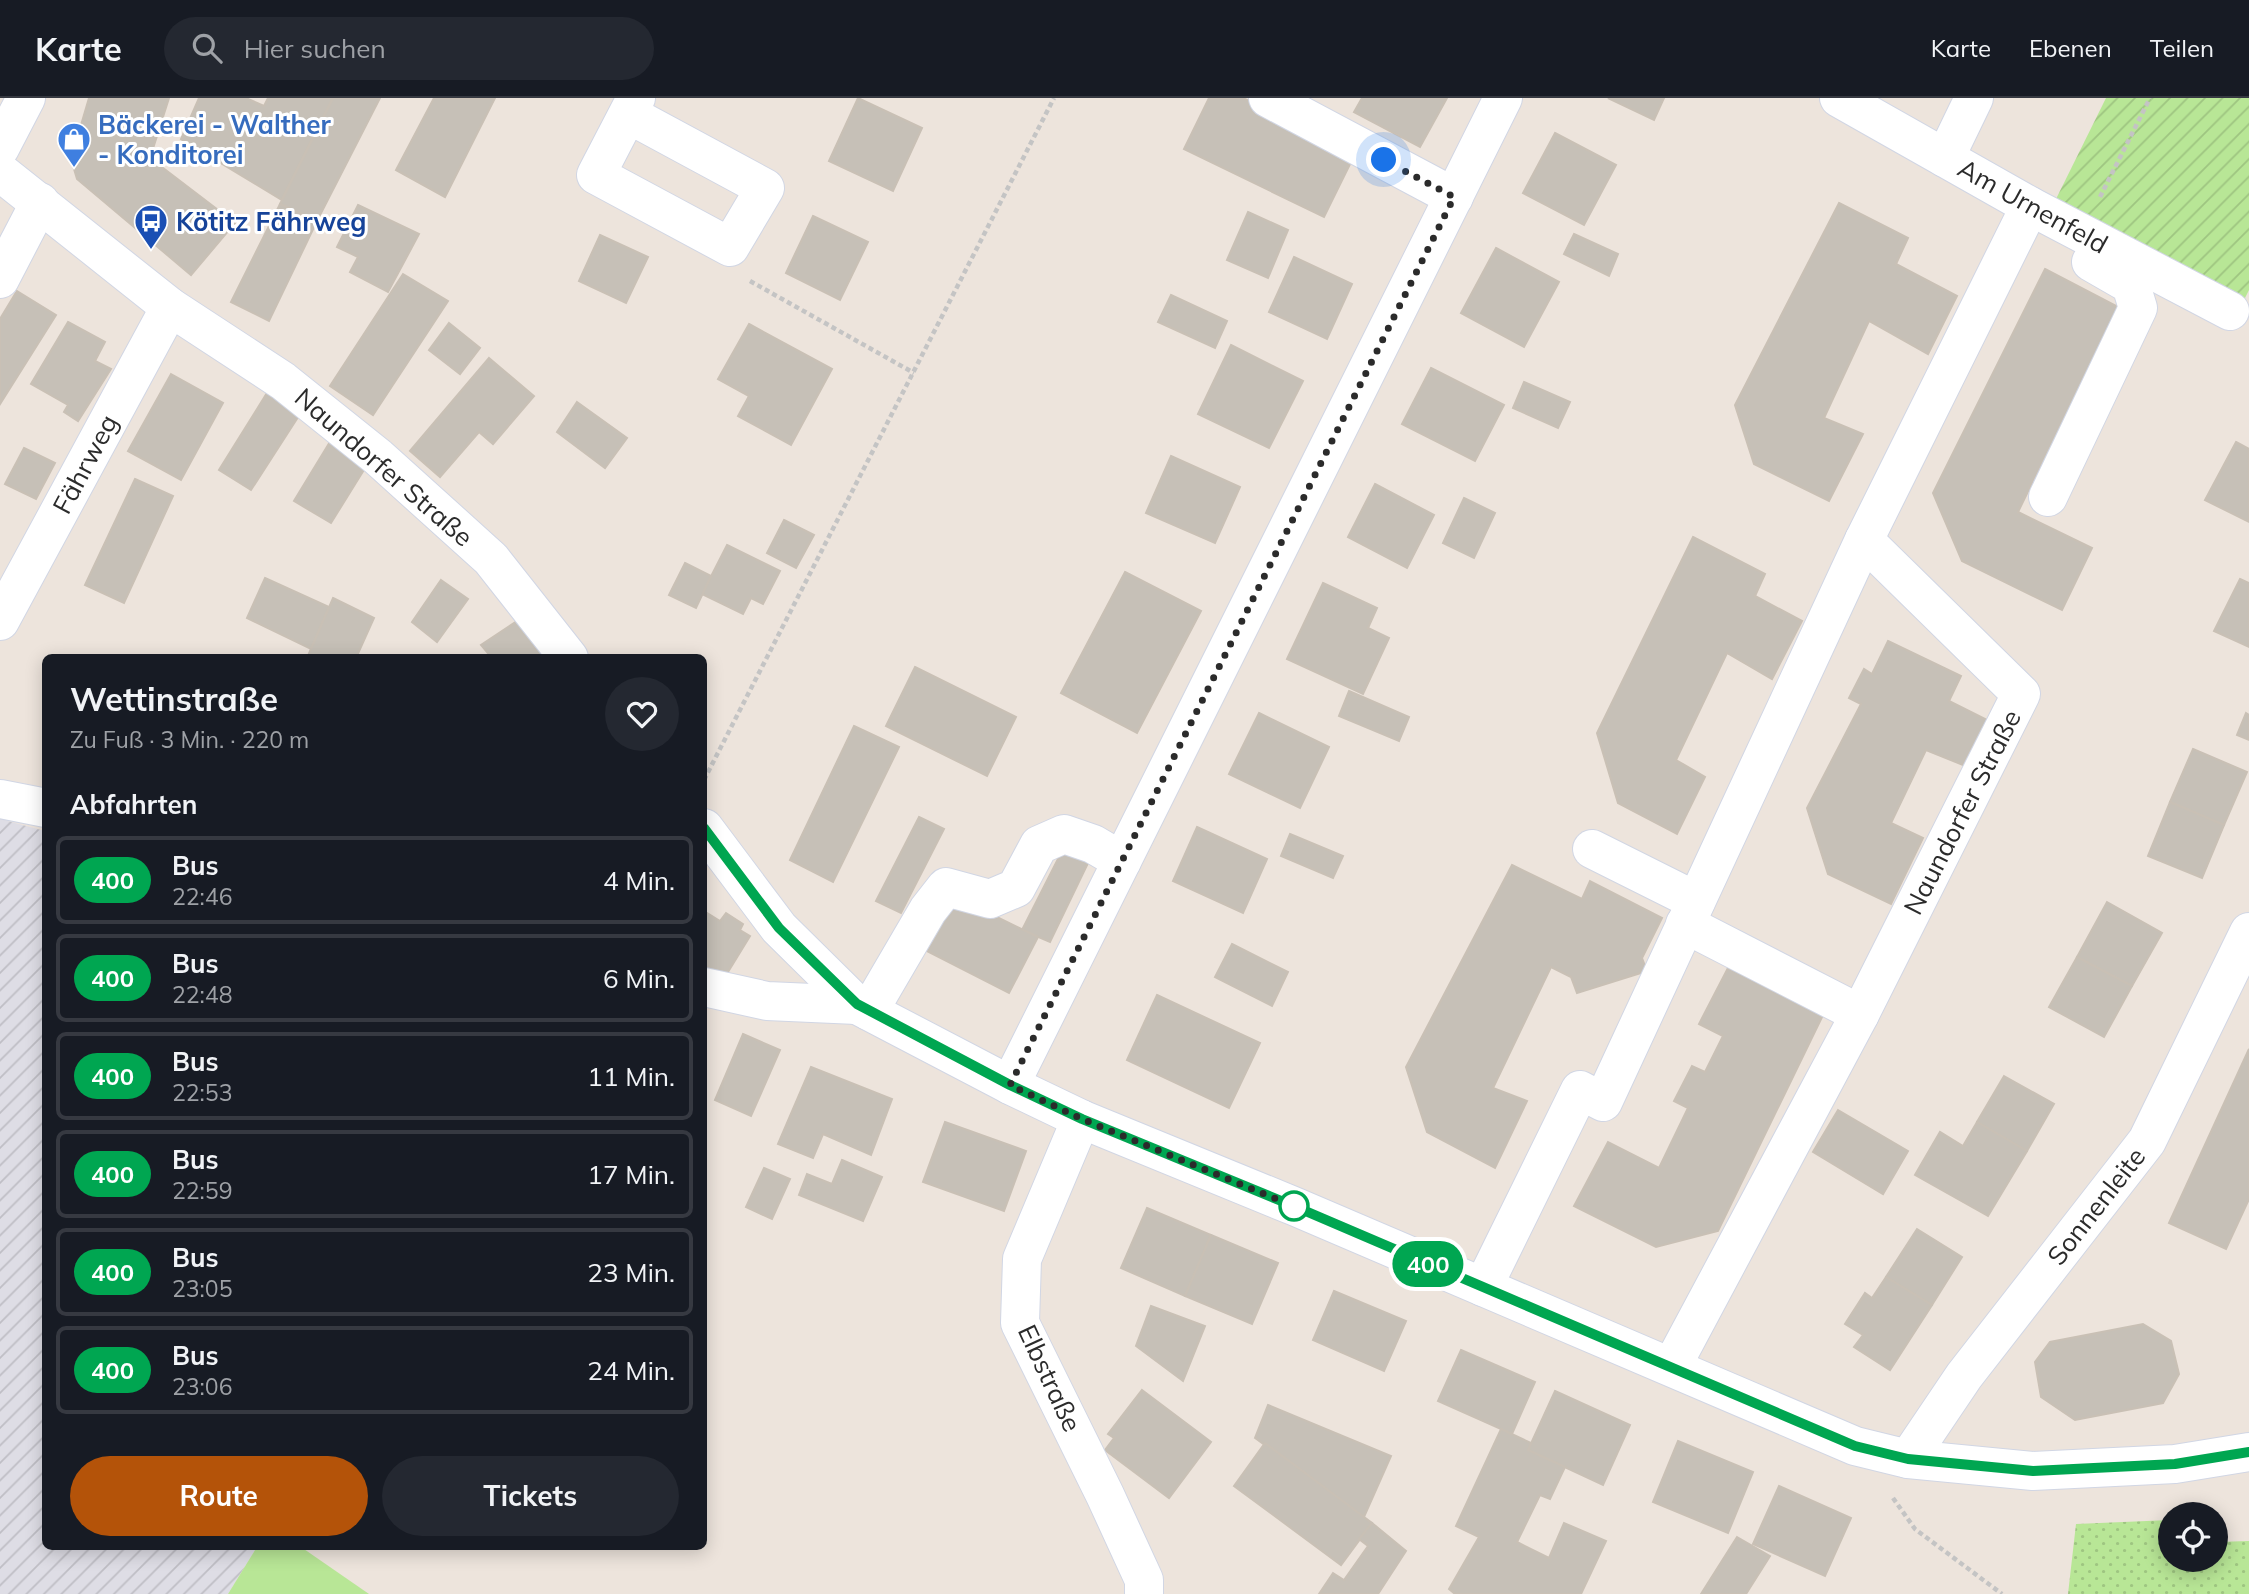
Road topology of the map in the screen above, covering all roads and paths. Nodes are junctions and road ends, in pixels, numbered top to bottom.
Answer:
1 (26, 98) edge
2 (1054, 98) edge
3 (1268, 98) edge
4 (1503, 98) edge
5 (1839, 98) edge
6 (1975, 98) edge
7 (2150, 98) edge
8 (632, 106) edge
9 (0, 148) edge
10 (1945, 158) junction
11 (0, 172) edge
12 (1454, 197) junction
13 (40, 202) junction
14 (2096, 204) dead end
15 (2026, 215) junction
16 (730, 247) junction
17 (0, 279) edge
18 (170, 307) junction
19 (2230, 311) dead end
20 (914, 373) junction
21 (2048, 497) dead end
22 (1864, 540) junction
23 (0, 621) edge
24 (566, 654) edge
25 (707, 774) edge
26 (0, 799) edge
27 (42, 807) edge
28 (707, 832) edge
29 (1592, 849) dead end
30 (1122, 860) junction
31 (1691, 913) junction
32 (2249, 932) edge
33 (707, 988) edge
34 (863, 1008) junction
35 (1860, 1014) junction
36 (1010, 1085) junction
37 (1082, 1119) junction
38 (1483, 1287) junction
39 (1672, 1366) junction
40 (1855, 1446) junction
41 (2249, 1452) edge
42 (1908, 1459) junction
43 (1144, 1594) edge
44 (2002, 1594) edge

1 - 9 street
2 - 20 path
3 - 12 street
4 - 12 street
5 - 10 street, Am Urnenfeld
6 - 10 street
7 - 14 path
8 - 16 street
8 - 16 street
10 - 15 street, Am Urnenfeld
11 - 13 street, Naundorfer Straße
12 - 30 street
13 - 17 street
13 - 18 street, Naundorfer Straße
15 - 19 street, Am Urnenfeld
15 - 21 street
15 - 22 street
16 - 20 path
18 - 23 street, Fährweg
18 - 24 street, Naundorfer Straße
20 - 25 path
22 - 31 street
22 - 35 street, Naundorfer Straße
26 - 27 street
28 - 34 street
29 - 31 street
30 - 34 street
30 - 36 street
31 - 35 street
31 - 38 street
32 - 42 street, Sonnenleite
33 - 34 street
34 - 36 street
35 - 39 street, Naundorfer Straße
36 - 37 street
37 - 38 street
37 - 43 street, Elbstraße
38 - 39 street
39 - 40 street
40 - 42 street
40 - 44 path
41 - 42 street

